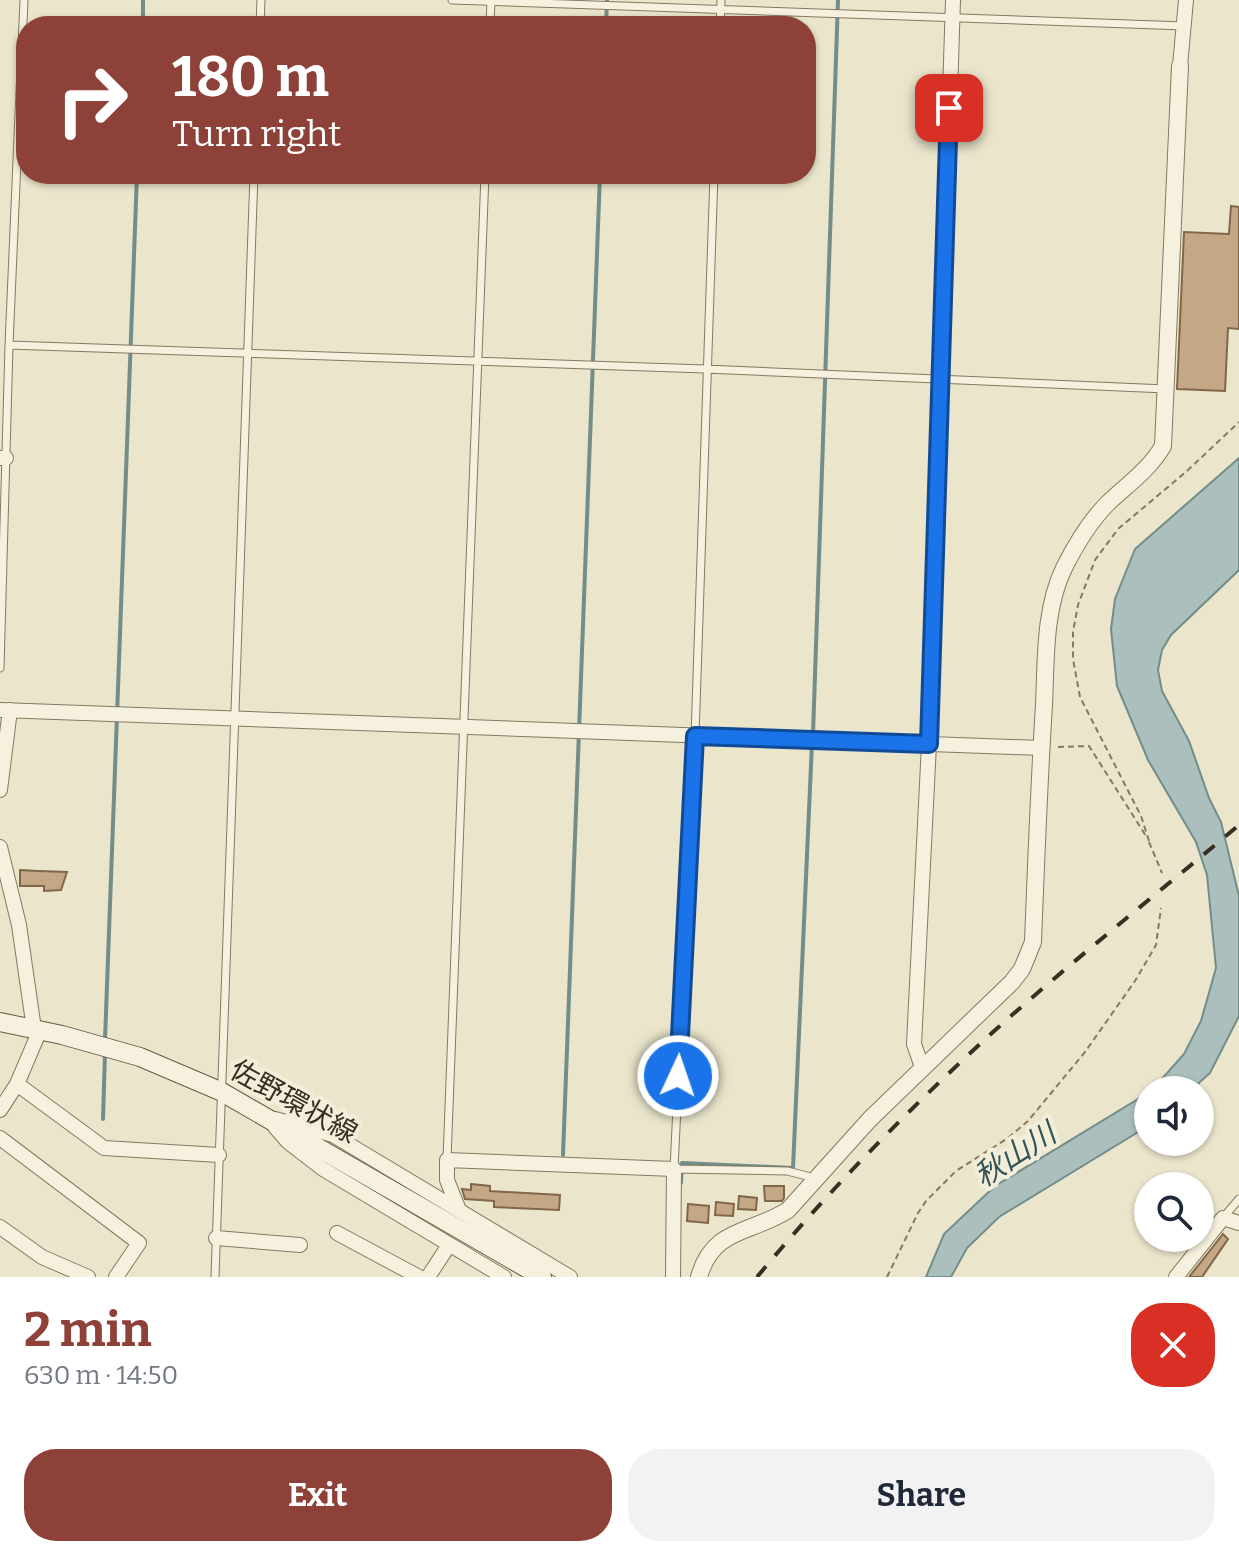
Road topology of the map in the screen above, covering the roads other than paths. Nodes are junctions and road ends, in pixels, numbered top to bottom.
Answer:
1 (452, 0) edge
2 (491, 0) edge
3 (721, 0) edge
4 (953, 0) edge
5 (1186, 0) edge
6 (721, 10) junction
7 (721, 16) edge
8 (952, 17) junction
9 (1185, 26) junction
10 (1180, 66) joint
11 (16, 184) edge
12 (254, 184) edge
13 (485, 184) edge
14 (714, 184) edge
15 (9, 345) junction
16 (248, 353) junction
17 (478, 361) junction
18 (705, 369) junction
19 (941, 380) junction
20 (1167, 389) junction
21 (3, 458) edge
22 (0, 668) edge
23 (5, 710) edge
24 (234, 718) junction
25 (465, 725) junction
26 (695, 736) junction
27 (929, 744) junction
28 (1041, 748) junction
29 (0, 790) edge
30 (0, 847) edge
31 (0, 1022) edge
32 (37, 1029) junction
33 (922, 1067) junction
34 (17, 1084) junction
35 (220, 1091) junction
36 (0, 1110) edge
37 (267, 1117) junction
38 (0, 1138) edge
39 (219, 1155) junction
40 (447, 1160) junction
41 (674, 1169) junction
42 (817, 1179) junction
43 (1239, 1199) edge
44 (460, 1214) junction
45 (1223, 1218) junction
46 (1239, 1223) edge
47 (0, 1227) edge
48 (337, 1233) dead end
49 (216, 1238) junction
50 (450, 1243) junction
51 (300, 1245) dead end
52 (547, 1274) edge
53 (88, 1277) edge
54 (116, 1277) edge
55 (215, 1277) edge
56 (419, 1277) edge
57 (428, 1277) edge
58 (504, 1277) edge
59 (570, 1277) edge
60 (673, 1277) edge
61 (699, 1277) edge
62 (1176, 1277) edge

1 - 2 lane
2 - 6 lane
3 - 6 lane
4 - 8 street
5 - 9 street
6 - 7 lane
6 - 8 lane
8 - 9 lane
8 - 19 street
9 - 10 street
10 - 20 street
11 - 15 lane
12 - 16 lane
13 - 17 lane
14 - 18 lane
15 - 16 lane
15 - 21 lane
16 - 17 lane
16 - 24 lane
17 - 18 lane
17 - 25 lane
18 - 19 lane
18 - 26 lane
19 - 20 lane
19 - 27 street
20 - 28 street
21 - 22 lane
23 - 24 street
23 - 29 street
24 - 25 street
24 - 35 lane
25 - 26 street
25 - 40 lane
26 - 27 street
26 - 41 lane
27 - 28 street
27 - 33 street
28 - 33 street
30 - 32 street
31 - 32 main road, 佐野環状線
32 - 34 street
32 - 35 main road, 佐野環状線
33 - 42 street
34 - 36 street
34 - 39 street
35 - 37 main road, 佐野環状線
35 - 39 lane
37 - 44 street
37 - 50 street
37 - 52 main road, 佐野環状線
38 - 54 street
39 - 49 lane
40 - 41 street
40 - 44 street
41 - 42 lane
41 - 60 street
42 - 61 street
43 - 45 lane
44 - 52 street
45 - 46 street
45 - 62 street
47 - 53 street
48 - 56 street
49 - 51 street
49 - 55 lane
50 - 57 street
50 - 58 street
52 - 59 street

